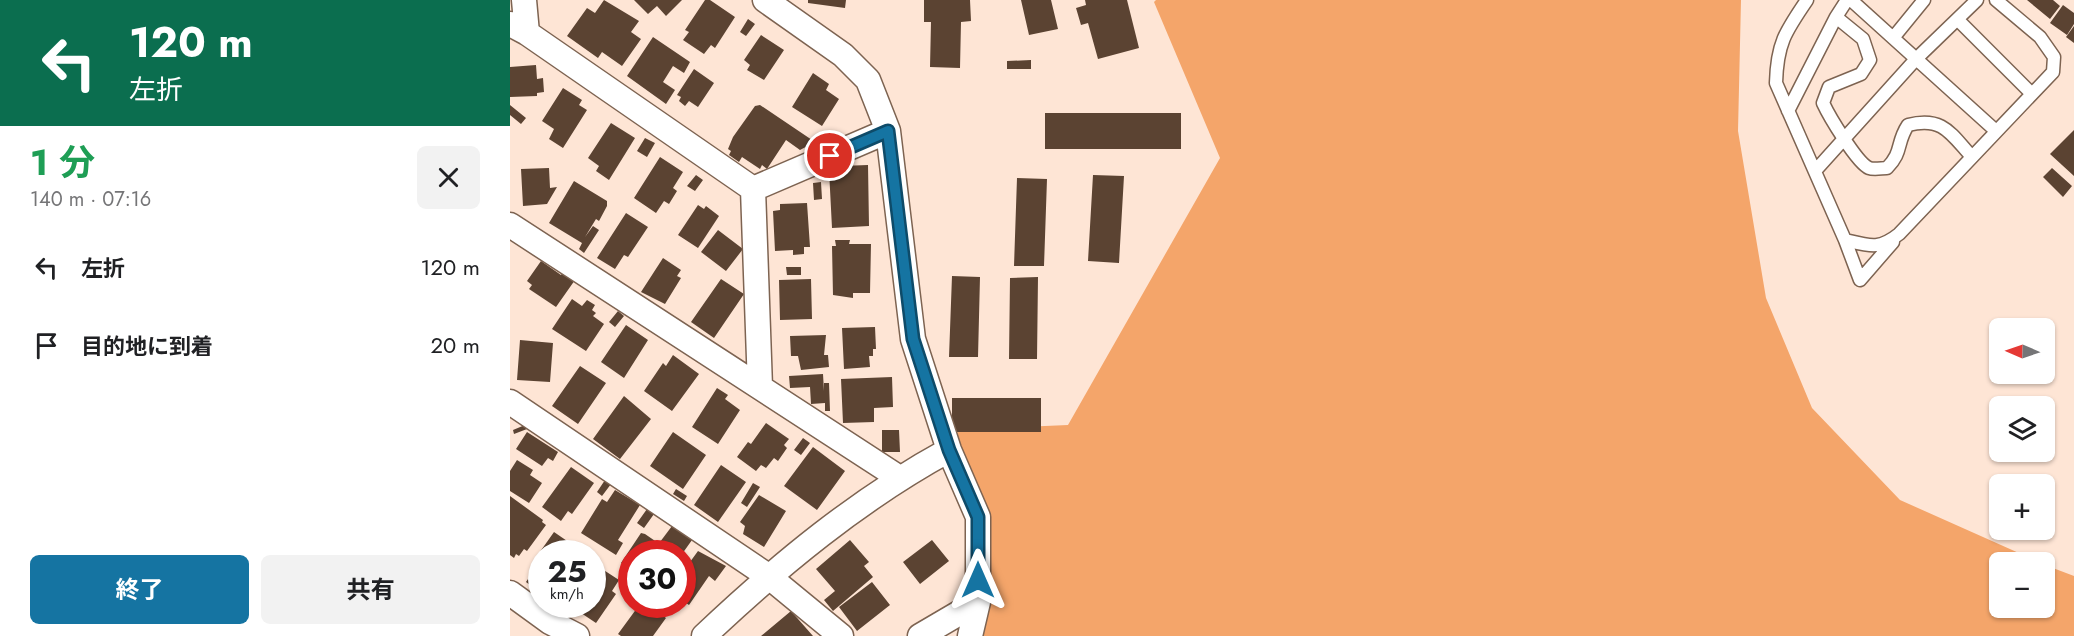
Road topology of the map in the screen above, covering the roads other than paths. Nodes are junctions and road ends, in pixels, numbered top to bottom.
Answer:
1 (524, 0) edge
2 (765, 0) edge
3 (1807, 0) edge
4 (1849, 0) edge
5 (1924, 0) edge
6 (1977, 0) edge
7 (1996, 0) edge
8 (1836, 17) junction
9 (1958, 20) junction
10 (519, 29) edge
11 (1893, 38) junction
12 (1916, 59) junction
13 (2032, 94) junction
14 (1788, 111) junction
15 (888, 131) junction
16 (1996, 131) junction
17 (1846, 138) junction
18 (1972, 157) junction
19 (1815, 171) junction
20 (753, 189) junction
21 (510, 225) edge
22 (1899, 234) junction
23 (1845, 240) junction
24 (760, 387) junction
25 (510, 402) edge
26 (949, 450) junction
27 (898, 477) junction
28 (768, 576) junction
29 (510, 593) edge
30 (978, 602) junction
31 (577, 636) edge
32 (704, 636) edge
33 (841, 636) edge
34 (920, 636) edge
35 (970, 636) edge

1 - 10 street
2 - 15 street
3 - 14 lane
4 - 8 lane
4 - 11 lane
5 - 11 lane
6 - 9 lane
7 - 13 lane
8 - 14 lane
8 - 17 lane
9 - 12 lane
9 - 13 lane
10 - 20 street
11 - 12 lane
12 - 16 lane
12 - 17 lane
13 - 16 lane
14 - 19 lane
15 - 20 street
15 - 26 street
16 - 18 lane
17 - 18 lane
17 - 19 lane
18 - 22 lane
19 - 23 lane
20 - 24 street
21 - 24 street
22 - 23 lane
22 - 23 lane
24 - 27 street
25 - 28 street
26 - 27 street
26 - 30 street
27 - 28 street
28 - 32 street
28 - 33 street
29 - 31 street
30 - 34 street
30 - 35 street

